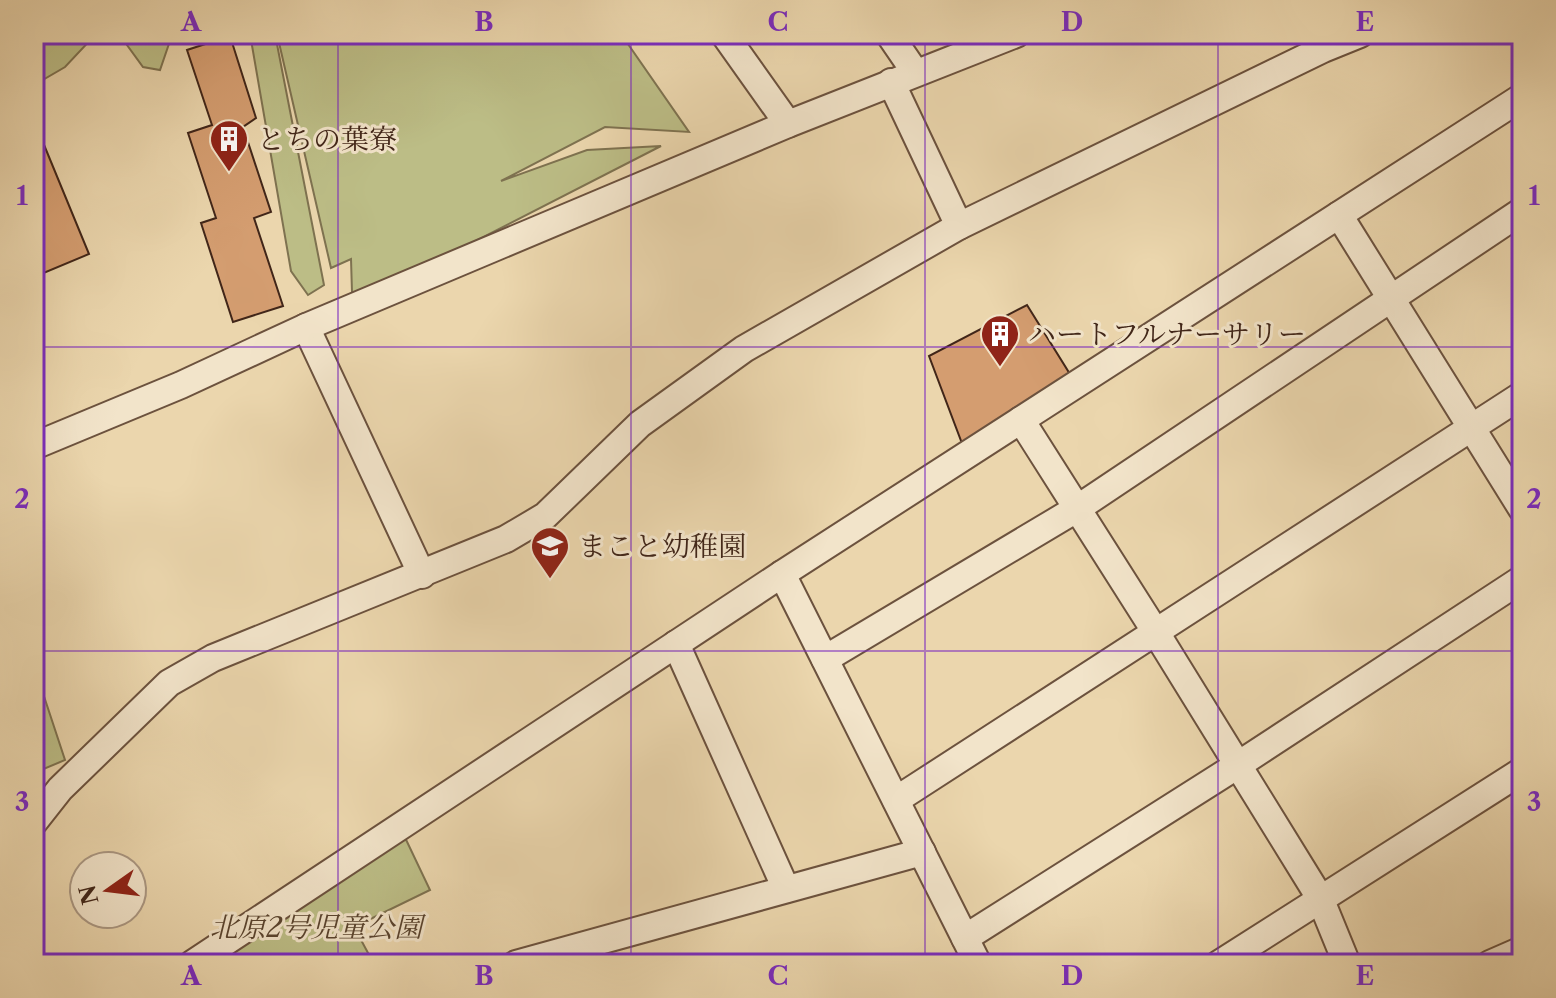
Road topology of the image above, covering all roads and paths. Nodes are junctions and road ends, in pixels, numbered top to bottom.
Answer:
1 (724, 34) edge
2 (889, 34) edge
3 (1016, 34) edge
4 (1360, 34) edge
5 (1319, 42) edge
6 (903, 77) junction
7 (1522, 97) edge
8 (788, 124) junction
9 (1522, 211) edge
10 (1339, 215) junction
11 (959, 226) junction
12 (1391, 299) junction
13 (306, 327) junction
14 (1522, 395) edge
15 (1021, 420) junction
16 (1470, 428) junction
17 (34, 446) edge
18 (1078, 508) junction
19 (1522, 509) edge
20 (782, 574) junction
21 (422, 575) junction
22 (1522, 579) edge
23 (1155, 631) junction
24 (676, 644) junction
25 (825, 659) junction
26 (1238, 765) junction
27 (1522, 771) edge
28 (896, 800) junction
29 (34, 822) edge
30 (922, 852) junction
31 (786, 889) junction
32 (1320, 898) junction
33 (965, 938) junction
34 (1522, 950) edge
35 (192, 964) edge
36 (516, 964) edge
37 (978, 964) edge
38 (1219, 964) edge
39 (1347, 964) edge
40 (1490, 964) edge

1 - 8 street
2 - 6 street
3 - 6 street
4 - 5 street
5 - 11 street
6 - 8 street
6 - 11 street
7 - 10 street
8 - 13 street
9 - 12 street
10 - 12 street
10 - 15 street
11 - 21 street
12 - 16 street
12 - 18 street
13 - 17 street
13 - 21 street
14 - 16 street
15 - 18 street
15 - 20 street
16 - 19 street
16 - 23 street
18 - 23 street
18 - 25 street
20 - 24 street
20 - 25 street
21 - 29 street
22 - 26 street
23 - 26 street
23 - 28 street
24 - 31 street
24 - 35 street
25 - 28 street
26 - 32 street
26 - 33 street
27 - 32 street
28 - 30 street
30 - 31 street
30 - 33 street
31 - 36 street
32 - 38 street
32 - 39 street
33 - 37 street
34 - 40 street

